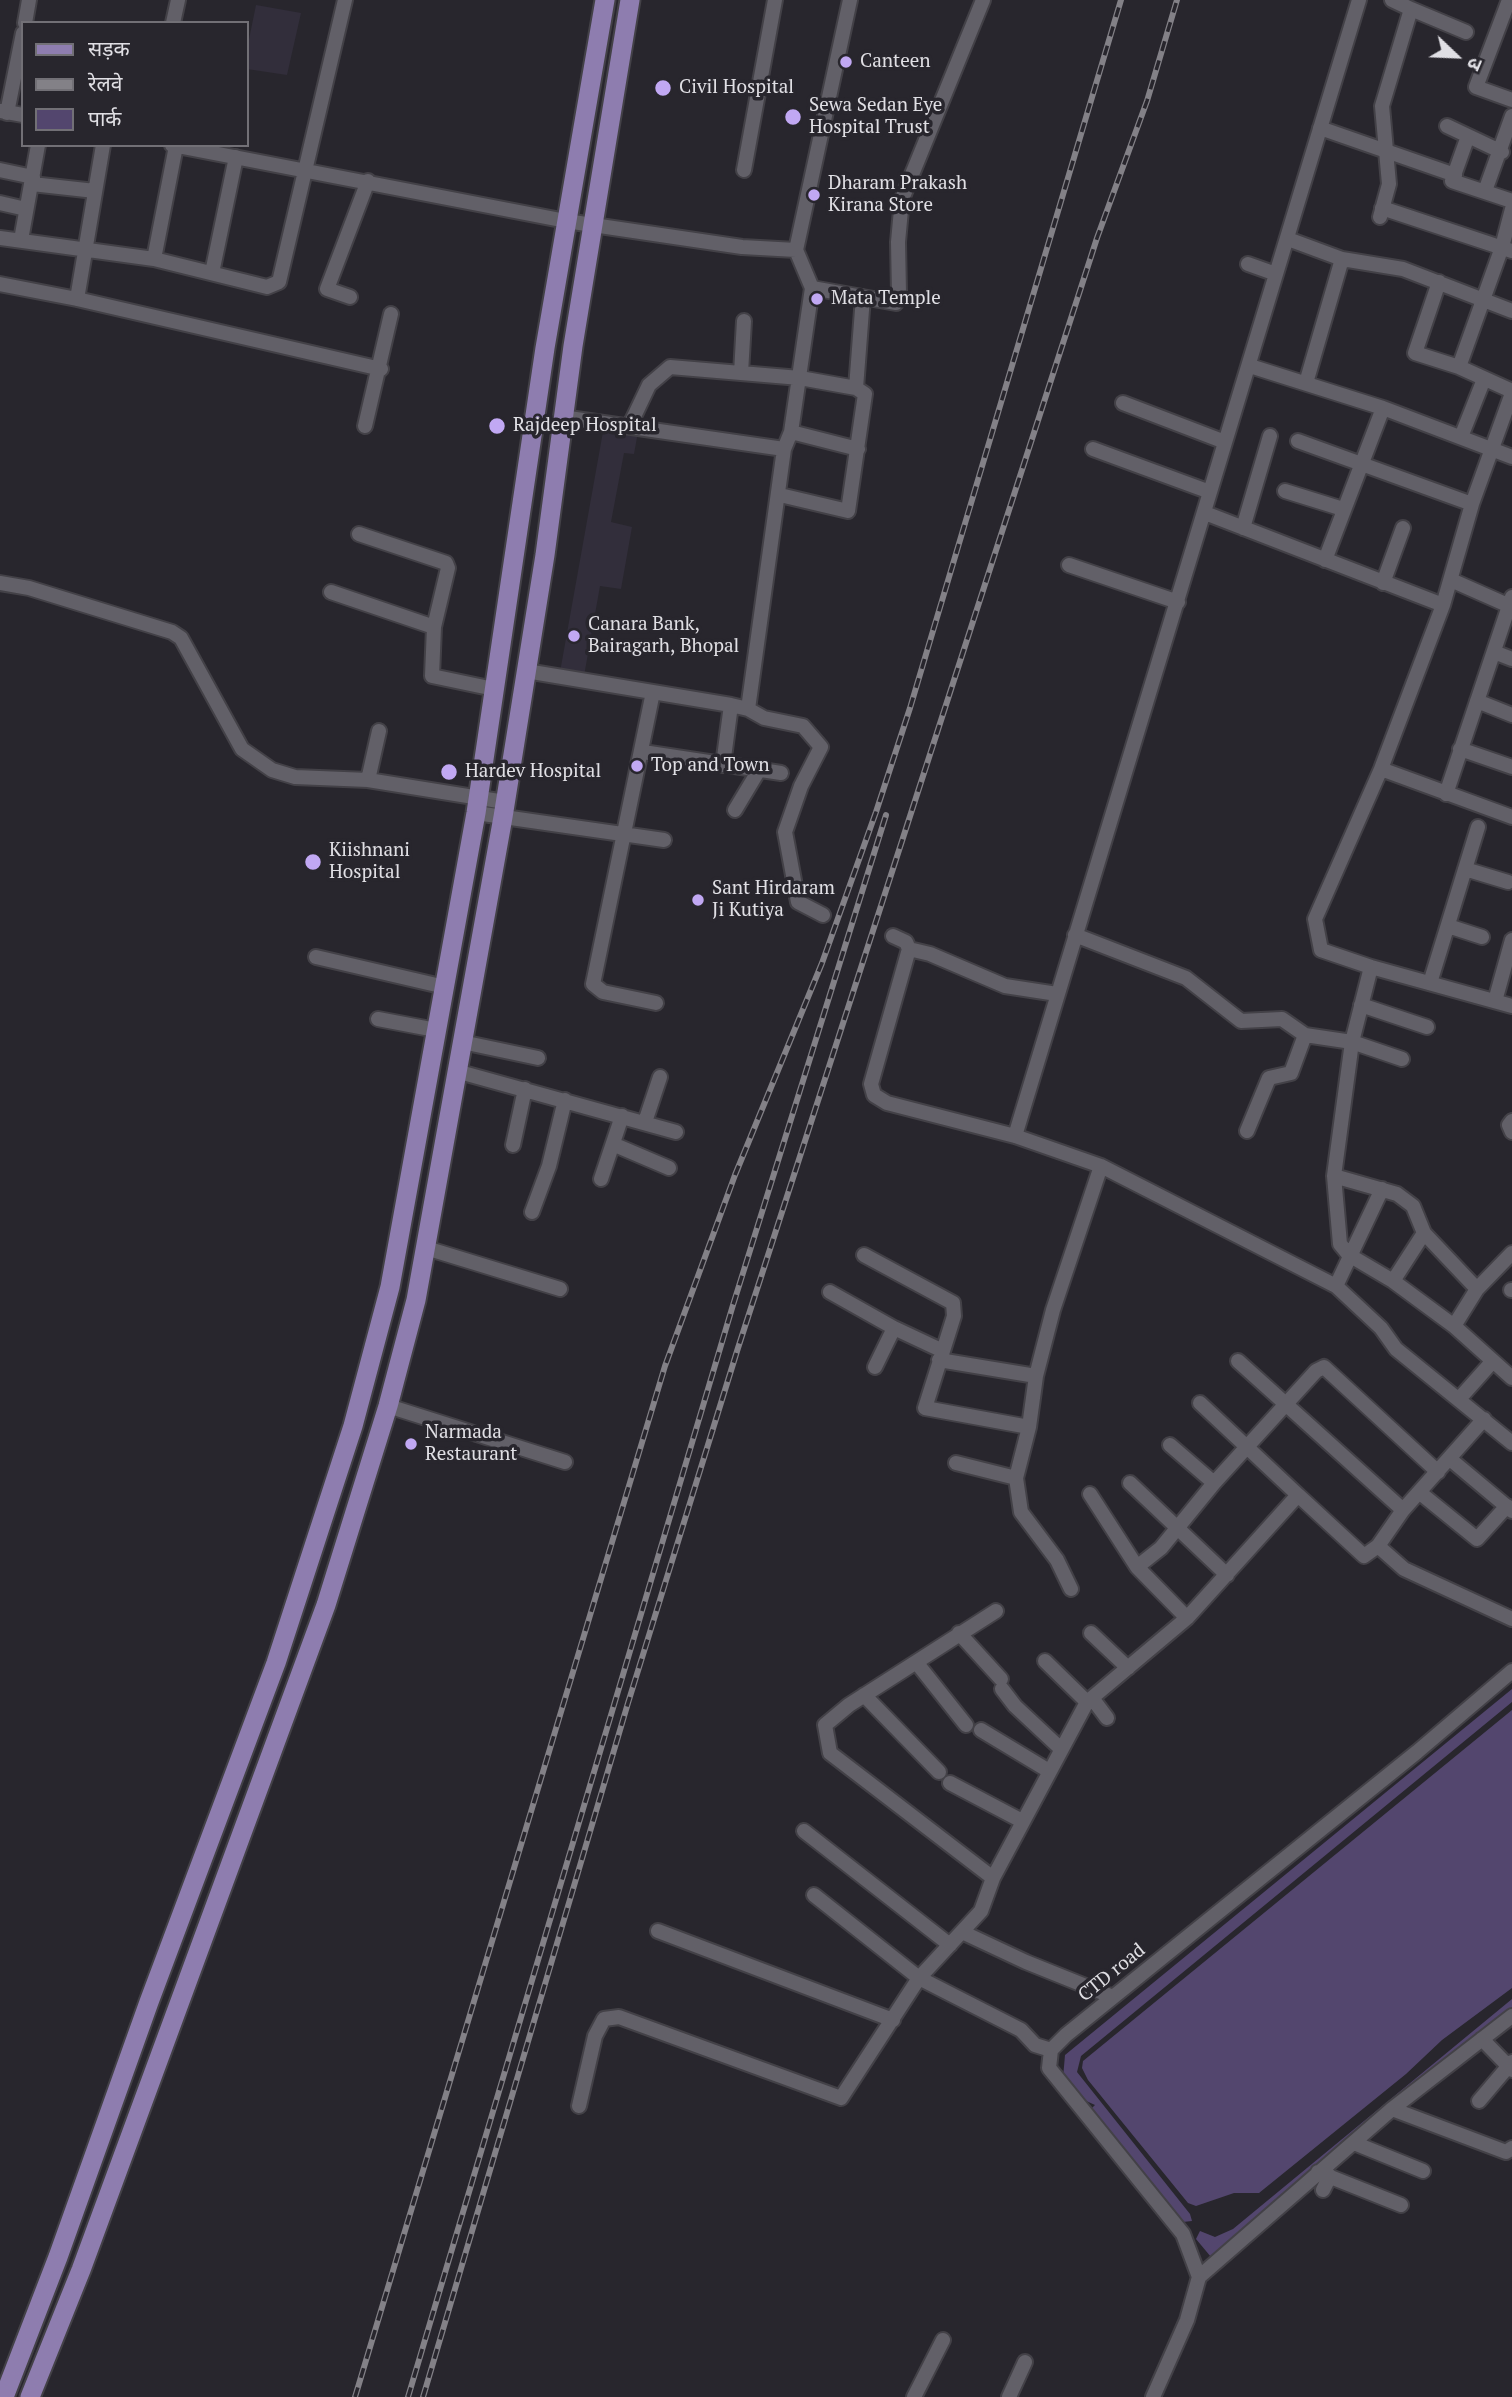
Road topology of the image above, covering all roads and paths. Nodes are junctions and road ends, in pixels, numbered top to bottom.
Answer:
1 (29, 0) edge
2 (177, 0) edge
3 (345, 0) edge
4 (605, 0) edge
5 (630, 0) edge
6 (775, 0) edge
7 (850, 0) edge
8 (983, 0) edge
9 (1359, 0) edge
10 (1392, 0) edge
11 (1509, 0) edge
12 (1411, 9) junction
13 (25, 21) edge
14 (173, 21) edge
15 (1466, 32) dead end
16 (1497, 33) junction
17 (1512, 39) edge
18 (21, 41) edge
19 (1512, 100) edge
20 (3, 112) edge
21 (21, 116) edge
22 (1512, 116) edge
23 (1447, 126) dead end
24 (1320, 128) junction
25 (1468, 136) junction
26 (38, 147) edge
27 (103, 147) edge
28 (174, 147) edge
29 (180, 147) edge
30 (1385, 149) junction
31 (1502, 152) junction
32 (236, 157) junction
33 (0, 170) edge
34 (306, 170) junction
35 (744, 170) dead end
36 (1455, 175) junction
37 (33, 180) junction
38 (368, 181) junction
39 (95, 191) junction
40 (1485, 191) junction
41 (1512, 201) edge
42 (0, 203) edge
43 (26, 209) junction
44 (1512, 209) edge
45 (566, 221) junction
46 (593, 224) junction
47 (0, 237) edge
48 (1288, 239) junction
49 (21, 240) junction
50 (1507, 249) edge
51 (84, 250) junction
52 (796, 250) junction
53 (1342, 258) junction
54 (154, 259) junction
55 (1248, 264) dead end
56 (212, 273) junction
57 (1276, 274) junction
58 (1440, 282) junction
59 (0, 284) edge
60 (812, 288) junction
61 (350, 297) dead end
62 (863, 297) junction
63 (1483, 298) junction
64 (77, 299) junction
65 (1512, 311) edge
66 (391, 314) dead end
67 (744, 321) dead end
68 (1250, 366) junction
69 (1458, 367) junction
70 (381, 369) junction
71 (741, 373) junction
72 (800, 378) junction
73 (1485, 379) junction
74 (1306, 383) junction
75 (856, 388) junction
76 (1512, 392) edge
77 (1123, 403) dead end
78 (1383, 408) junction
79 (562, 417) junction
80 (630, 425) junction
81 (365, 426) dead end
82 (791, 432) junction
83 (1270, 436) dead end
84 (1461, 437) junction
85 (1298, 441) dead end
86 (1225, 442) junction
87 (784, 449) junction
88 (858, 449) junction
89 (1093, 449) dead end
90 (1494, 449) junction
91 (1512, 457) edge
92 (1363, 463) junction
93 (1285, 491) dead end
94 (1210, 492) junction
95 (780, 495) junction
96 (1472, 504) junction
97 (1343, 509) junction
98 (1205, 513) junction
99 (1243, 528) junction
100 (1403, 528) dead end
101 (359, 534) dead end
102 (1325, 560) junction
103 (1069, 565) dead end
104 (1451, 580) junction
105 (0, 583) edge
106 (1383, 583) junction
107 (331, 592) dead end
108 (1178, 602) junction
109 (1511, 603) edge
110 (1443, 606) junction
111 (434, 627) junction
112 (1494, 652) junction
113 (1512, 659) edge
114 (526, 671) junction
115 (494, 690) junction
116 (653, 692) junction
117 (1477, 701) junction
118 (731, 705) junction
119 (748, 709) junction
120 (1512, 715) edge
121 (379, 731) dead end
122 (1460, 748) junction
123 (643, 752) junction
124 (723, 765) junction
125 (1512, 767) edge
126 (1381, 769) junction
127 (759, 770) junction
128 (781, 774) dead end
129 (368, 780) junction
130 (1446, 794) junction
131 (478, 805) junction
132 (504, 809) junction
133 (735, 810) dead end
134 (1512, 817) edge
135 (1478, 827) dead end
136 (625, 833) junction
137 (664, 839) dead end
138 (1465, 869) junction
139 (1508, 882) dead end
140 (823, 915) dead end
141 (1448, 926) junction
142 (1075, 934) junction
143 (893, 936) dead end
144 (1482, 937) dead end
145 (1512, 940) edge
146 (909, 949) junction
147 (316, 957) dead end
148 (1371, 967) junction
149 (1430, 983) junction
150 (445, 986) junction
151 (1057, 994) junction
152 (1495, 1001) junction
153 (656, 1003) dead end
154 (1361, 1006) junction
155 (1512, 1006) edge
156 (378, 1019) dead end
157 (1427, 1027) dead end
158 (436, 1030) junction
159 (1306, 1035) junction
160 (462, 1042) junction
161 (1352, 1042) junction
162 (537, 1058) dead end
163 (1402, 1059) dead end
164 (456, 1071) junction
165 (660, 1077) dead end
166 (526, 1089) junction
167 (565, 1100) junction
168 (622, 1116) junction
169 (1512, 1121) edge
170 (645, 1122) junction
171 (1247, 1131) dead end
172 (676, 1132) dead end
173 (1512, 1132) edge
174 (1016, 1136) junction
175 (513, 1145) dead end
176 (615, 1145) junction
177 (1101, 1166) junction
178 (669, 1168) dead end
179 (1334, 1176) junction
180 (601, 1179) dead end
181 (1382, 1189) junction
182 (532, 1212) dead end
183 (1424, 1233) junction
184 (426, 1248) junction
185 (1512, 1253) edge
186 (864, 1255) dead end
187 (1349, 1255) junction
188 (1393, 1281) junction
189 (1336, 1286) junction
190 (560, 1289) dead end
191 (1477, 1289) junction
192 (830, 1292) dead end
193 (1454, 1326) junction
194 (894, 1328) junction
195 (941, 1355) junction
196 (1238, 1361) dead end
197 (1492, 1362) junction
198 (875, 1367) dead end
199 (1036, 1376) junction
200 (1512, 1378) edge
201 (1459, 1399) junction
202 (1200, 1403) dead end
203 (1286, 1404) junction
204 (388, 1406) junction
205 (1485, 1419) junction
206 (1029, 1427) junction
207 (1512, 1443) edge
208 (1170, 1445) dead end
209 (1248, 1447) junction
210 (1450, 1459) junction
211 (565, 1462) dead end
212 (956, 1463) dead end
213 (1438, 1472) junction
214 (1016, 1478) junction
215 (1130, 1483) dead end
216 (1214, 1483) junction
217 (1512, 1489) edge
218 (1419, 1492) junction
219 (1090, 1494) dead end
220 (1298, 1495) junction
221 (1507, 1507) edge
222 (1403, 1510) junction
223 (1179, 1528) junction
224 (1378, 1546) junction
225 (1137, 1567) junction
226 (1227, 1575) junction
227 (1071, 1589) dead end
228 (996, 1611) dead end
229 (1187, 1618) junction
230 (1512, 1619) edge
231 (959, 1633) junction
232 (1091, 1633) dead end
233 (1045, 1661) dead end
234 (916, 1662) junction
235 (1128, 1668) junction
236 (1512, 1671) edge
237 (864, 1695) junction
238 (1089, 1700) junction
239 (1107, 1718) dead end
240 (966, 1725) dead end
241 (981, 1730) dead end
242 (1061, 1749) junction
243 (1049, 1771) junction
244 (939, 1772) dead end
245 (950, 1783) dead end
246 (1023, 1821) junction
247 (804, 1831) dead end
248 (993, 1878) junction
249 (814, 1895) dead end
250 (658, 1931) dead end
251 (962, 1932) junction
252 (950, 1945) junction
253 (919, 1978) junction
254 (1113, 1997) junction
255 (1512, 2017) edge
256 (893, 2020) junction
257 (1482, 2039) junction
258 (1051, 2050) junction
259 (1511, 2066) edge
260 (1479, 2101) dead end
261 (579, 2106) dead end
262 (1392, 2109) junction
263 (1354, 2143) junction
264 (1512, 2148) edge
265 (1423, 2171) dead end
266 (1324, 2174) junction
267 (1323, 2190) dead end
268 (1401, 2205) dead end
269 (1199, 2277) junction
270 (943, 2340) dead end
271 (19, 2360) junction
272 (1025, 2362) dead end
273 (42, 2370) junction
274 (4, 2397) edge
275 (30, 2397) edge
276 (914, 2397) edge
277 (1009, 2397) edge
278 (1153, 2397) edge

1 - 13 street
2 - 14 street
3 - 34 street
4 - 45 main road
5 - 46 main road
6 - 35 street
7 - 52 street
8 - 62 street
9 - 24 street
10 - 12 street
11 - 16 street
12 - 15 street
12 - 30 street
16 - 17 street
16 - 19 street
18 - 20 street
20 - 21 street
22 - 31 street
23 - 25 street
24 - 30 street
24 - 48 street
25 - 31 street
25 - 36 street
26 - 37 street
27 - 39 street
28 - 54 street
29 - 32 street
30 - 36 street
30 - 50 street
31 - 40 street
32 - 34 street
32 - 56 street
33 - 37 street
34 - 38 street
34 - 56 street
36 - 40 street
37 - 39 street
37 - 43 street
38 - 45 street
38 - 61 street
39 - 51 street
40 - 41 street
42 - 43 street
43 - 49 street
44 - 50 street
45 - 46 street
45 - 115 main road
46 - 52 street
46 - 79 main road
47 - 49 street
48 - 53 street
48 - 57 street
49 - 51 street
50 - 63 street
51 - 54 street
51 - 64 street
52 - 60 street
53 - 58 street
53 - 74 street
54 - 56 street
55 - 57 street
57 - 68 street
58 - 63 street
58 - 69 street
59 - 64 street
60 - 62 street
60 - 72 street
62 - 75 street
63 - 65 street
63 - 69 street
64 - 70 street
66 - 70 street
67 - 71 street
68 - 74 street
68 - 86 street
69 - 73 street
70 - 81 street
71 - 72 street
71 - 80 street
72 - 75 street
72 - 82 street
73 - 76 street
73 - 84 street
74 - 78 street
75 - 88 street
76 - 90 street
77 - 86 street
78 - 84 street
78 - 92 street
79 - 80 street
79 - 114 main road
80 - 87 street
82 - 87 street
82 - 88 street
83 - 99 street
84 - 90 street
85 - 92 street
86 - 94 street
87 - 95 street
88 - 95 street
89 - 94 street
90 - 91 street
90 - 96 street
92 - 96 street
92 - 97 street
93 - 97 street
94 - 98 street
95 - 119 street
96 - 104 street
97 - 102 street
98 - 99 street
98 - 108 street
99 - 102 street
100 - 106 street
101 - 111 street
102 - 106 street
103 - 108 street
104 - 109 street
104 - 110 street
105 - 129 street
106 - 110 street
107 - 111 street
108 - 142 street
109 - 112 street
110 - 126 street
111 - 115 street
112 - 113 street
112 - 117 street
114 - 116 street
114 - 132 main road
115 - 131 main road
116 - 118 street
116 - 123 street
117 - 120 street
117 - 122 street
118 - 119 street
118 - 124 street
119 - 140 street
121 - 129 street
122 - 125 street
122 - 130 street
123 - 124 street
123 - 136 street
124 - 127 street
126 - 130 street
126 - 148 street
127 - 128 street
127 - 133 street
129 - 131 street
130 - 134 street
131 - 132 street
131 - 150 main road
132 - 136 street
132 - 160 main road
135 - 138 street
136 - 137 street
136 - 153 street
138 - 139 street
138 - 141 street
141 - 144 street
141 - 149 street
142 - 151 street
142 - 159 street
143 - 146 street
145 - 152 street
146 - 151 street
146 - 174 street
147 - 150 street
148 - 149 street
148 - 154 street
149 - 152 street
150 - 158 main road
151 - 174 street
152 - 155 street
154 - 157 street
154 - 161 street
156 - 158 street
158 - 271 main road
159 - 161 street
159 - 171 street
160 - 162 street
160 - 164 main road
161 - 163 street
161 - 179 street
164 - 166 street
164 - 184 main road
165 - 170 street
166 - 167 street
166 - 175 street
167 - 168 street
167 - 182 street
168 - 170 street
168 - 176 street
169 - 173 street
170 - 172 street
174 - 177 street
176 - 178 street
176 - 180 street
177 - 189 street
177 - 199 street
179 - 181 street
179 - 187 street
181 - 183 street
181 - 187 street
183 - 188 street
183 - 191 street
184 - 190 street
184 - 204 main road
185 - 191 street
186 - 195 street
187 - 188 street
187 - 189 street
188 - 193 street
189 - 201 street
191 - 193 street
192 - 194 street
193 - 197 street
194 - 195 street
194 - 198 street
195 - 199 street
195 - 206 street
196 - 203 street
197 - 200 street
197 - 201 street
199 - 206 street
201 - 205 street
202 - 209 street
203 - 209 street
203 - 213 street
203 - 222 street
204 - 211 street
204 - 273 main road
205 - 207 street
205 - 210 street
206 - 214 street
208 - 216 street
209 - 216 street
209 - 220 street
210 - 213 street
210 - 221 street
212 - 214 street
213 - 218 street
214 - 227 street
215 - 223 street
216 - 223 street
217 - 221 street
218 - 221 street
218 - 222 street
219 - 225 street
220 - 224 street
220 - 226 street
222 - 224 street
223 - 225 street
223 - 226 street
224 - 230 street
225 - 229 street
226 - 229 street
228 - 231 street
229 - 235 street
231 - 234 street
231 - 242 street
232 - 235 street
233 - 238 street
234 - 237 street
234 - 240 street
235 - 238 street
236 - 254 street, CTD road
237 - 244 street
237 - 248 street
238 - 239 street
238 - 242 street
241 - 243 street
242 - 243 street
243 - 246 street
245 - 246 street
246 - 248 street
247 - 252 street
248 - 251 street
249 - 253 street
250 - 256 street
251 - 252 street
251 - 254 street
252 - 253 street
253 - 256 street
253 - 258 street
254 - 258 street, CTD road
255 - 257 street
256 - 261 street
257 - 259 street
257 - 262 street
258 - 269 street
259 - 260 street
262 - 263 street
262 - 264 street
263 - 265 street
263 - 266 street
266 - 267 street
266 - 268 street
266 - 269 street
269 - 278 street
270 - 276 street
271 - 273 main road
271 - 274 main road
272 - 277 street
273 - 275 main road

